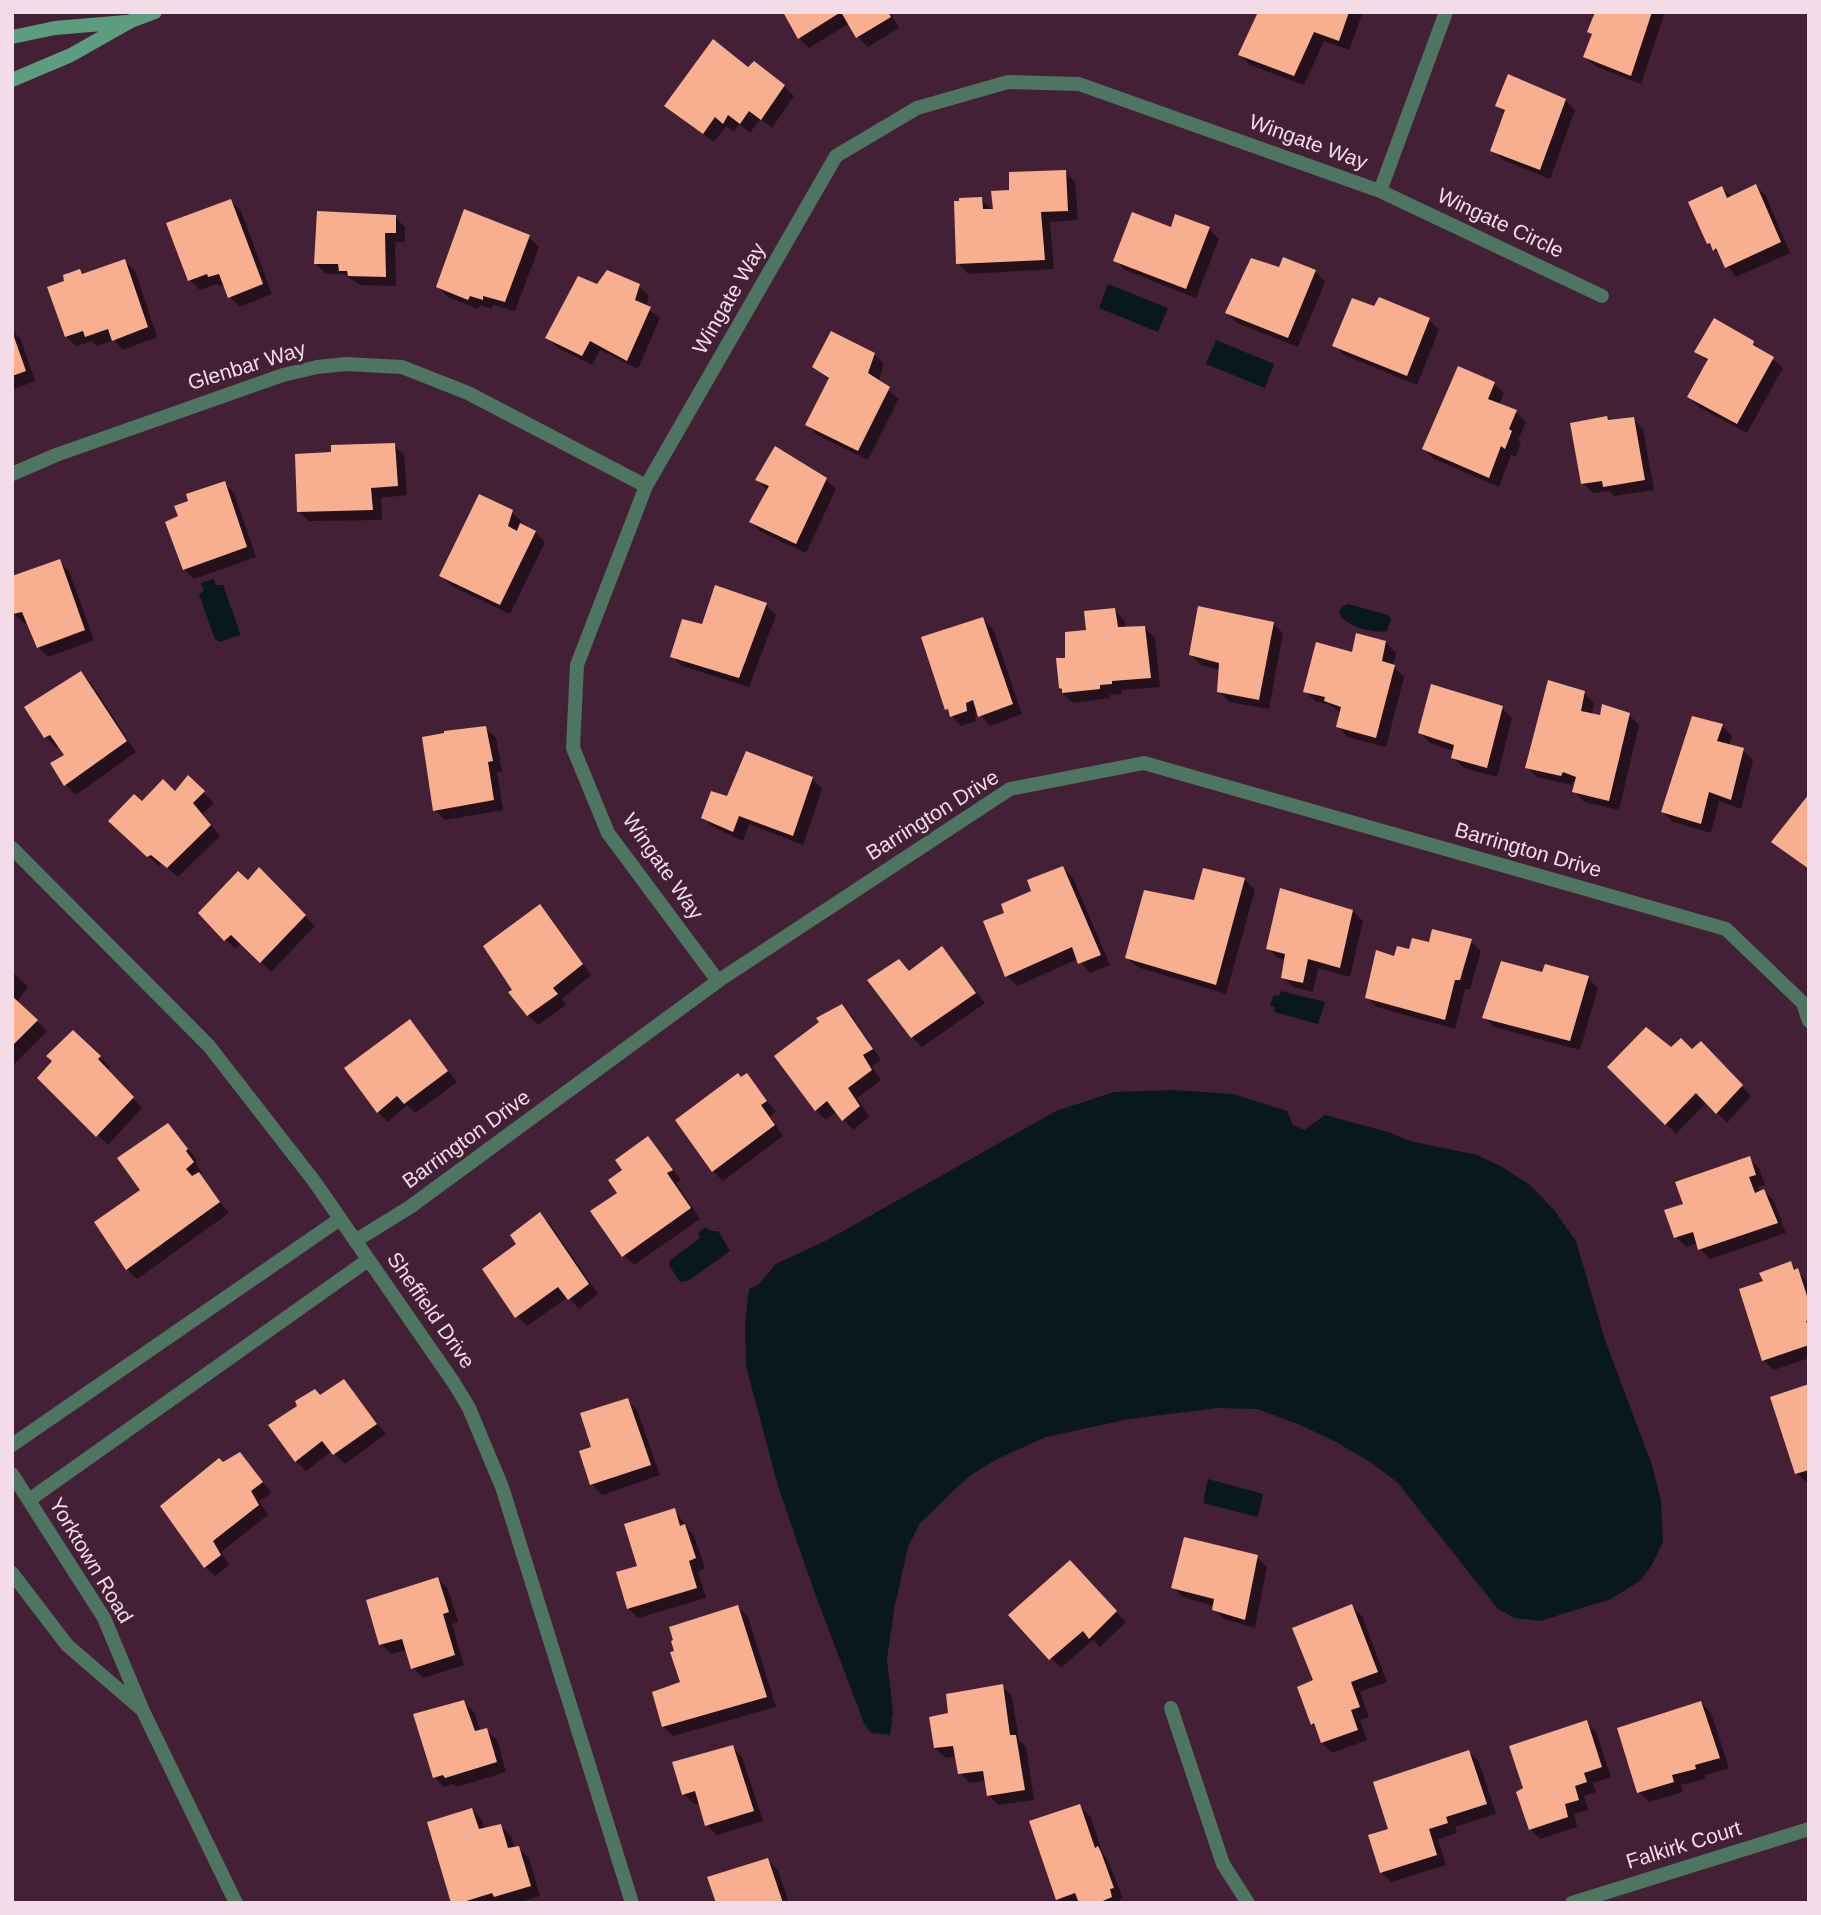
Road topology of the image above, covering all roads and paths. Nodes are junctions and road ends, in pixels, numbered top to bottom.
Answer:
1 (155, 12) edge
2 (1446, 12) edge
3 (131, 21) junction
4 (12, 37) edge
5 (12, 80) edge
6 (1380, 191) junction
7 (1602, 296) dead end
8 (12, 474) edge
9 (646, 486) junction
10 (12, 848) edge
11 (718, 981) junction
12 (1809, 1021) edge
13 (340, 1219) junction
14 (355, 1241) junction
15 (368, 1260) junction
16 (12, 1445) edge
17 (12, 1474) edge
18 (29, 1500) junction
19 (12, 1573) edge
20 (1171, 1708) dead end
21 (144, 1711) junction
22 (1809, 1829) edge
23 (236, 1903) edge
24 (632, 1903) edge
25 (1248, 1903) edge
26 (1572, 1903) edge

1 - 3 main road
2 - 6 street
3 - 4 main road
3 - 5 main road
6 - 7 street, Wingate Circle
6 - 9 street, Wingate Way
8 - 9 street, Glenbar Way
9 - 11 street, Wingate Way
10 - 13 street, Sheffield Drive
11 - 12 street, Barrington Drive
11 - 14 street, Barrington Drive
13 - 14 street, Sheffield Drive
13 - 16 street
14 - 15 street, Sheffield Drive
15 - 18 street
15 - 24 street, Sheffield Drive
17 - 18 street, Yorktown Road
18 - 21 street, Yorktown Road
19 - 21 street, Yorktown Road
20 - 25 street
21 - 23 street, Yorktown Road
22 - 26 street, Falkirk Court

